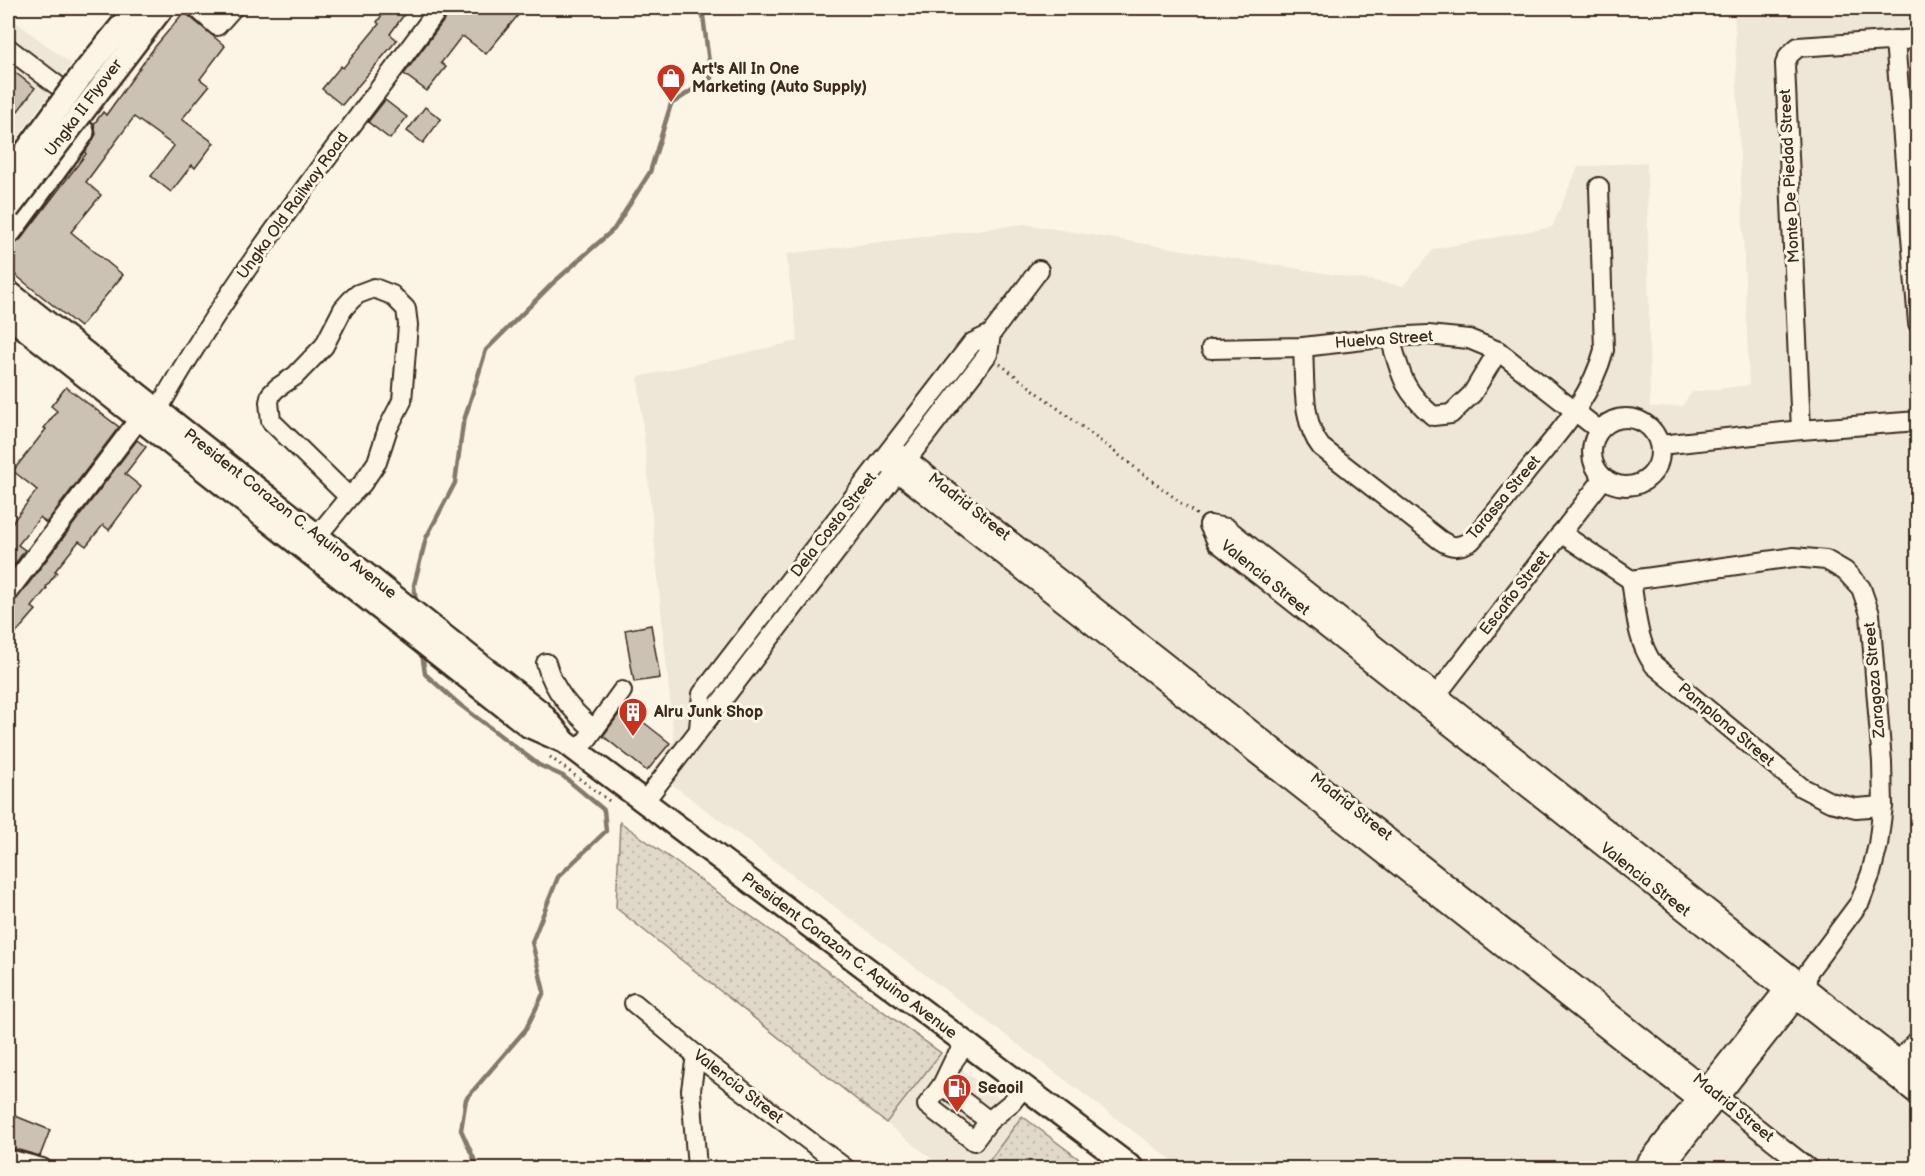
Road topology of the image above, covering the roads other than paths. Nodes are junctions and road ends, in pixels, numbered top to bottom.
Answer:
1 (125, 8) edge
2 (136, 8) edge
3 (162, 8) edge
4 (176, 8) edge
5 (233, 8) edge
6 (439, 8) edge
7 (207, 11) edge
8 (1917, 39) edge
9 (1895, 40) junction
10 (8, 48) edge
11 (67, 82) junction
12 (104, 101) junction
13 (34, 125) junction
14 (8, 159) edge
15 (8, 176) edge
16 (1599, 187) dead end
17 (8, 192) edge
18 (8, 209) edge
19 (8, 230) edge
20 (1040, 270) dead end
21 (8, 292) edge
22 (8, 315) edge
23 (1917, 323) edge
24 (991, 334) junction
25 (1390, 337) junction
26 (1302, 347) junction
27 (1211, 349) dead end
28 (1498, 351) junction
29 (1575, 411) junction
30 (149, 415) junction
31 (1917, 421) edge
32 (1599, 430) junction
33 (1801, 430) junction
34 (1660, 445) junction
35 (888, 454) junction
36 (903, 466) junction
37 (1604, 478) junction
38 (349, 497) junction
39 (1209, 525) road end
40 (1561, 533) junction
41 (318, 536) junction
42 (1631, 580) junction
43 (8, 592) edge
44 (546, 663) dead end
45 (622, 691) dead end
46 (1432, 701) junction
47 (534, 719) junction
48 (593, 729) junction
49 (699, 729) junction
50 (572, 747) junction
51 (644, 802) junction
52 (1882, 806) junction
53 (1798, 985) junction
54 (633, 1003) dead end
55 (1917, 1040) edge
56 (966, 1044) junction
57 (696, 1055) junction
58 (1894, 1067) junction
59 (1917, 1075) edge
60 (1023, 1088) junction
61 (938, 1090) junction
62 (1917, 1096) edge
63 (1708, 1099) junction
64 (985, 1126) junction
65 (8, 1159) edge
66 (1119, 1164) edge
67 (42, 1168) edge
68 (697, 1168) edge
69 (845, 1168) edge
70 (1642, 1168) edge
71 (1663, 1168) edge
72 (1808, 1168) edge

1 - 11 highway
2 - 15 main road, Ungka II Flyover, bridge
3 - 18 main road, Ungka II Flyover, bridge
4 - 12 highway
5 - 7 street
6 - 30 street, Ungka Old Railway Road
8 - 9 street, Monte De Piedad Street
9 - 23 street
9 - 33 street, Monte De Piedad Street
10 - 11 street
11 - 12 highway
11 - 13 highway
12 - 19 highway
13 - 14 highway
13 - 17 highway
16 - 29 street, Tarassa Street
20 - 24 street, Dela Costa Street
21 - 30 main road, President Corazon C. Aquino Avenue
22 - 30 main road, President Corazon C. Aquino Avenue
24 - 35 street, Dela Costa Street
24 - 36 street, Dela Costa Street
25 - 26 street, Huelva Street
25 - 28 street, Huelva Street
25 - 28 street
26 - 27 street, Huelva Street
26 - 29 street, Tarassa Street
28 - 29 street, Huelva Street
29 - 32 street, Huelva Street
30 - 41 main road, President Corazon C. Aquino Avenue
30 - 43 street, Ungka Old Railway Road
30 - 47 main road, President Corazon C. Aquino Avenue
31 - 33 street
32 - 34 street
32 - 37 street
33 - 34 street
34 - 37 street
35 - 36 street, Madrid Street
35 - 49 street, Dela Costa Street
36 - 49 street, Dela Costa Street
36 - 63 street, Madrid Street
37 - 40 street, Escaño Street
38 - 38 street
38 - 41 street
39 - 46 street, Valencia Street
40 - 42 street
40 - 46 street, Escaño Street
41 - 47 main road, President Corazon C. Aquino Avenue
42 - 52 street, Pamplona Street
42 - 52 street, Zaragoza Street
44 - 48 street
45 - 48 street
46 - 53 street, Valencia Street
47 - 50 main road, President Corazon C. Aquino Avenue
48 - 50 street
49 - 51 street, Dela Costa Street
50 - 51 main road, President Corazon C. Aquino Avenue
51 - 56 main road, President Corazon C. Aquino Avenue
52 - 53 street, Zaragoza Street
53 - 58 street, Valencia Street
53 - 63 street, Zaragoza Street
54 - 57 street, Valencia Street
55 - 58 street
56 - 60 main road, President Corazon C. Aquino Avenue
56 - 61 street
57 - 68 street
57 - 69 street, Valencia Street
58 - 59 street, Valencia Street
58 - 62 street, Valencia Street
60 - 64 street
60 - 66 main road, President Corazon C. Aquino Avenue
61 - 64 street
61 - 64 street
63 - 70 street, Zaragoza Street
63 - 71 street, Zaragoza Street
63 - 72 street, Madrid Street
65 - 67 street

